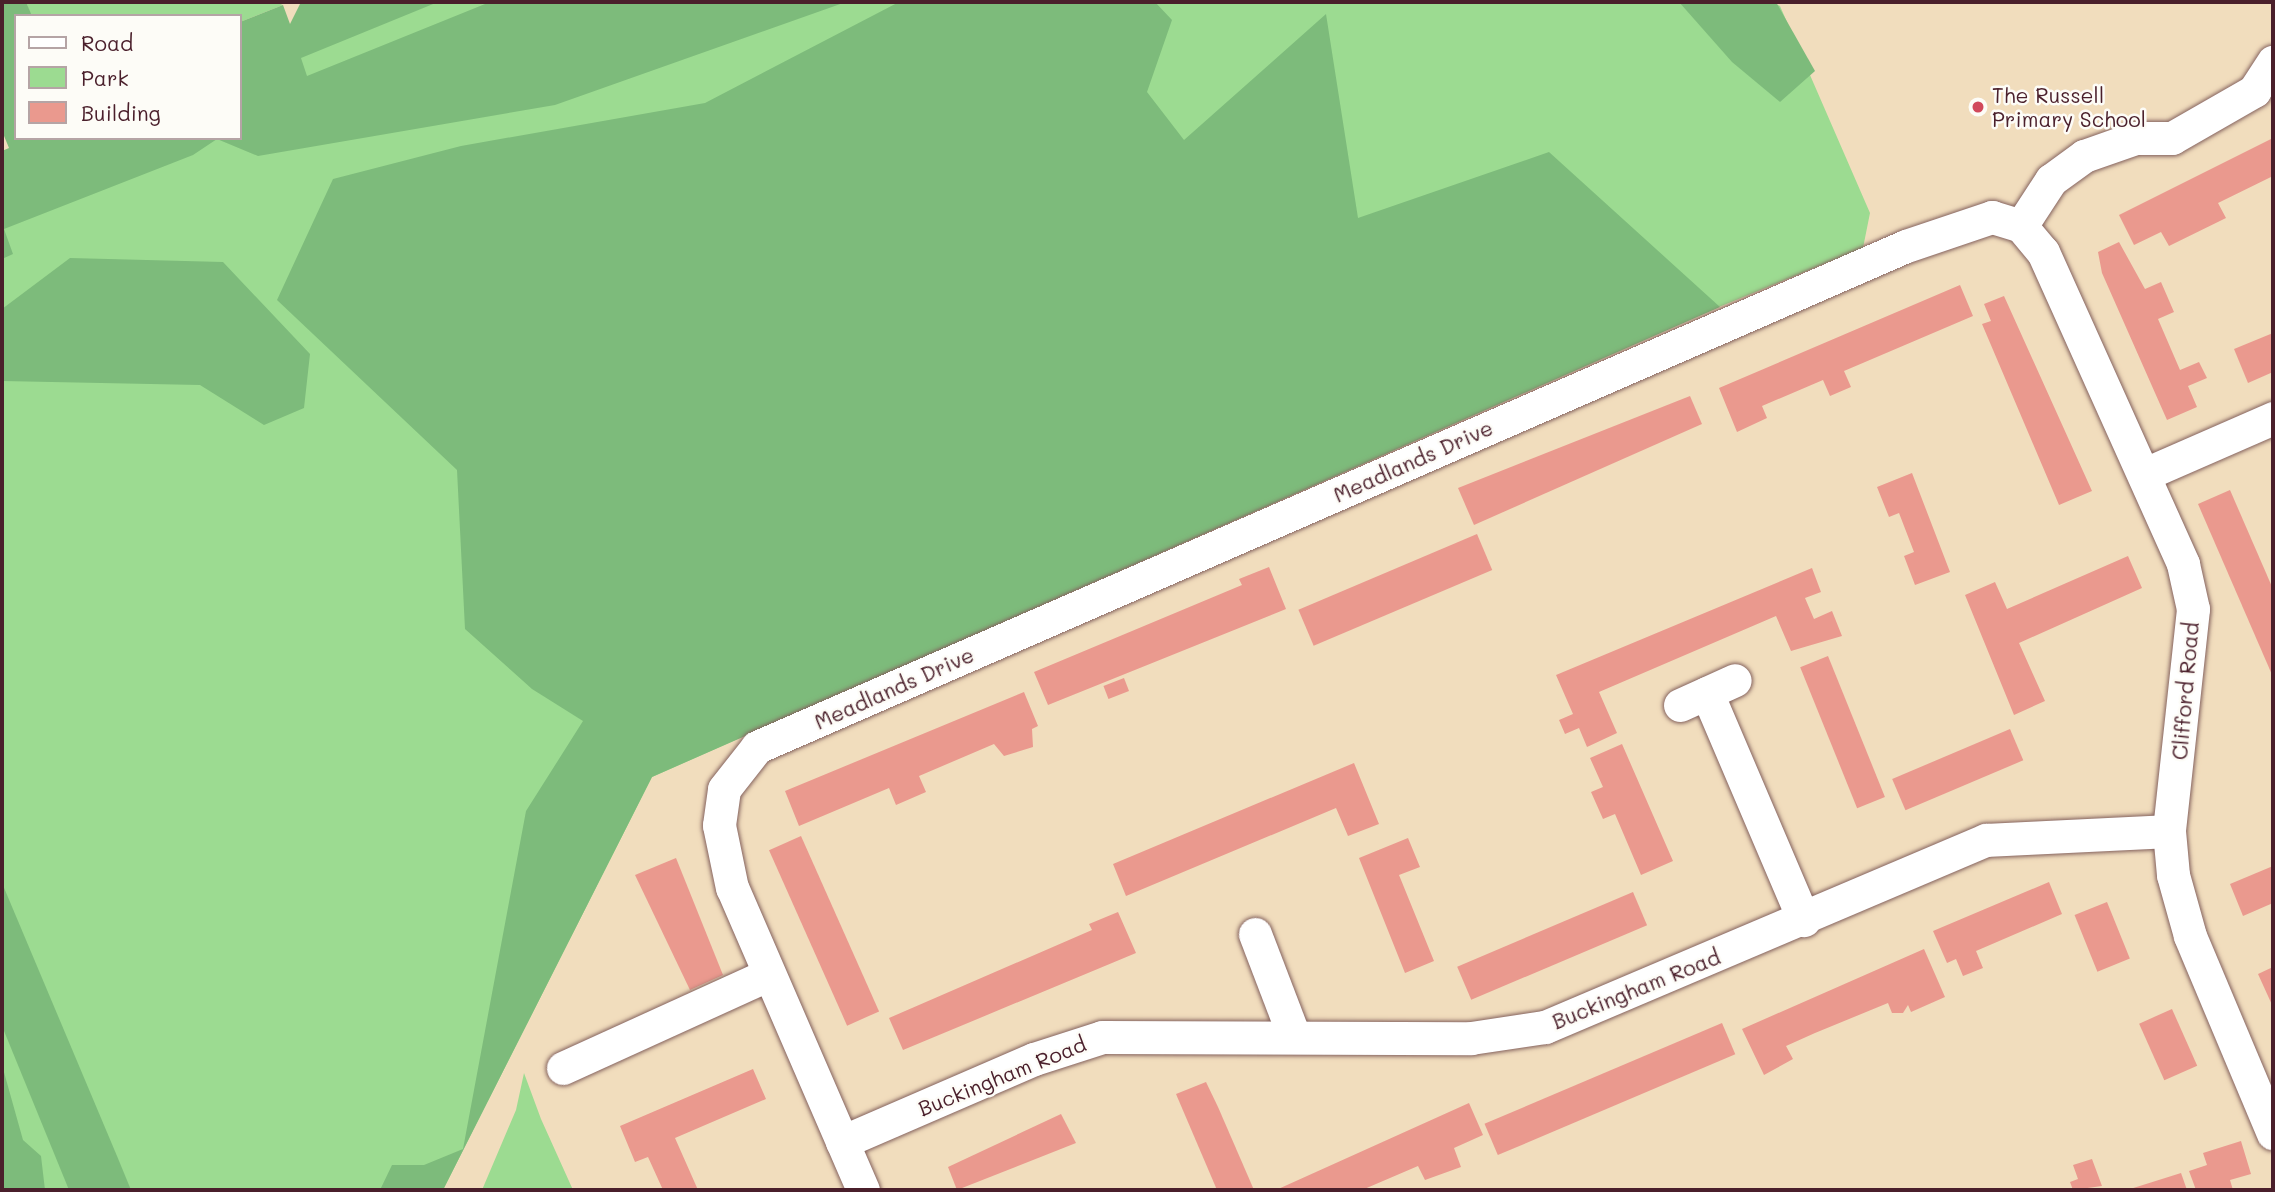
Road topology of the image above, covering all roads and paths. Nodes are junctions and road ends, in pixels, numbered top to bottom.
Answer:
1 (2271, 68) edge
2 (2021, 226) junction
3 (2273, 418) edge
4 (2145, 474) junction
5 (1707, 693) dead end
6 (2169, 831) junction
7 (1804, 920) junction
8 (1255, 934) dead end
9 (769, 974) junction
10 (1294, 1036) junction
11 (563, 1068) dead end
12 (2273, 1133) edge
13 (842, 1142) junction
14 (863, 1190) edge

1 - 2 street
2 - 4 street, Clifford Road
2 - 9 street, Meadlands Drive
3 - 4 street
4 - 6 street, Clifford Road
5 - 7 street
6 - 7 street, Buckingham Road
6 - 12 street, Clifford Road
7 - 10 street, Buckingham Road
8 - 10 street
9 - 11 street
9 - 13 street, Meadlands Drive
10 - 13 street, Buckingham Road
13 - 14 street, Meadlands Drive

